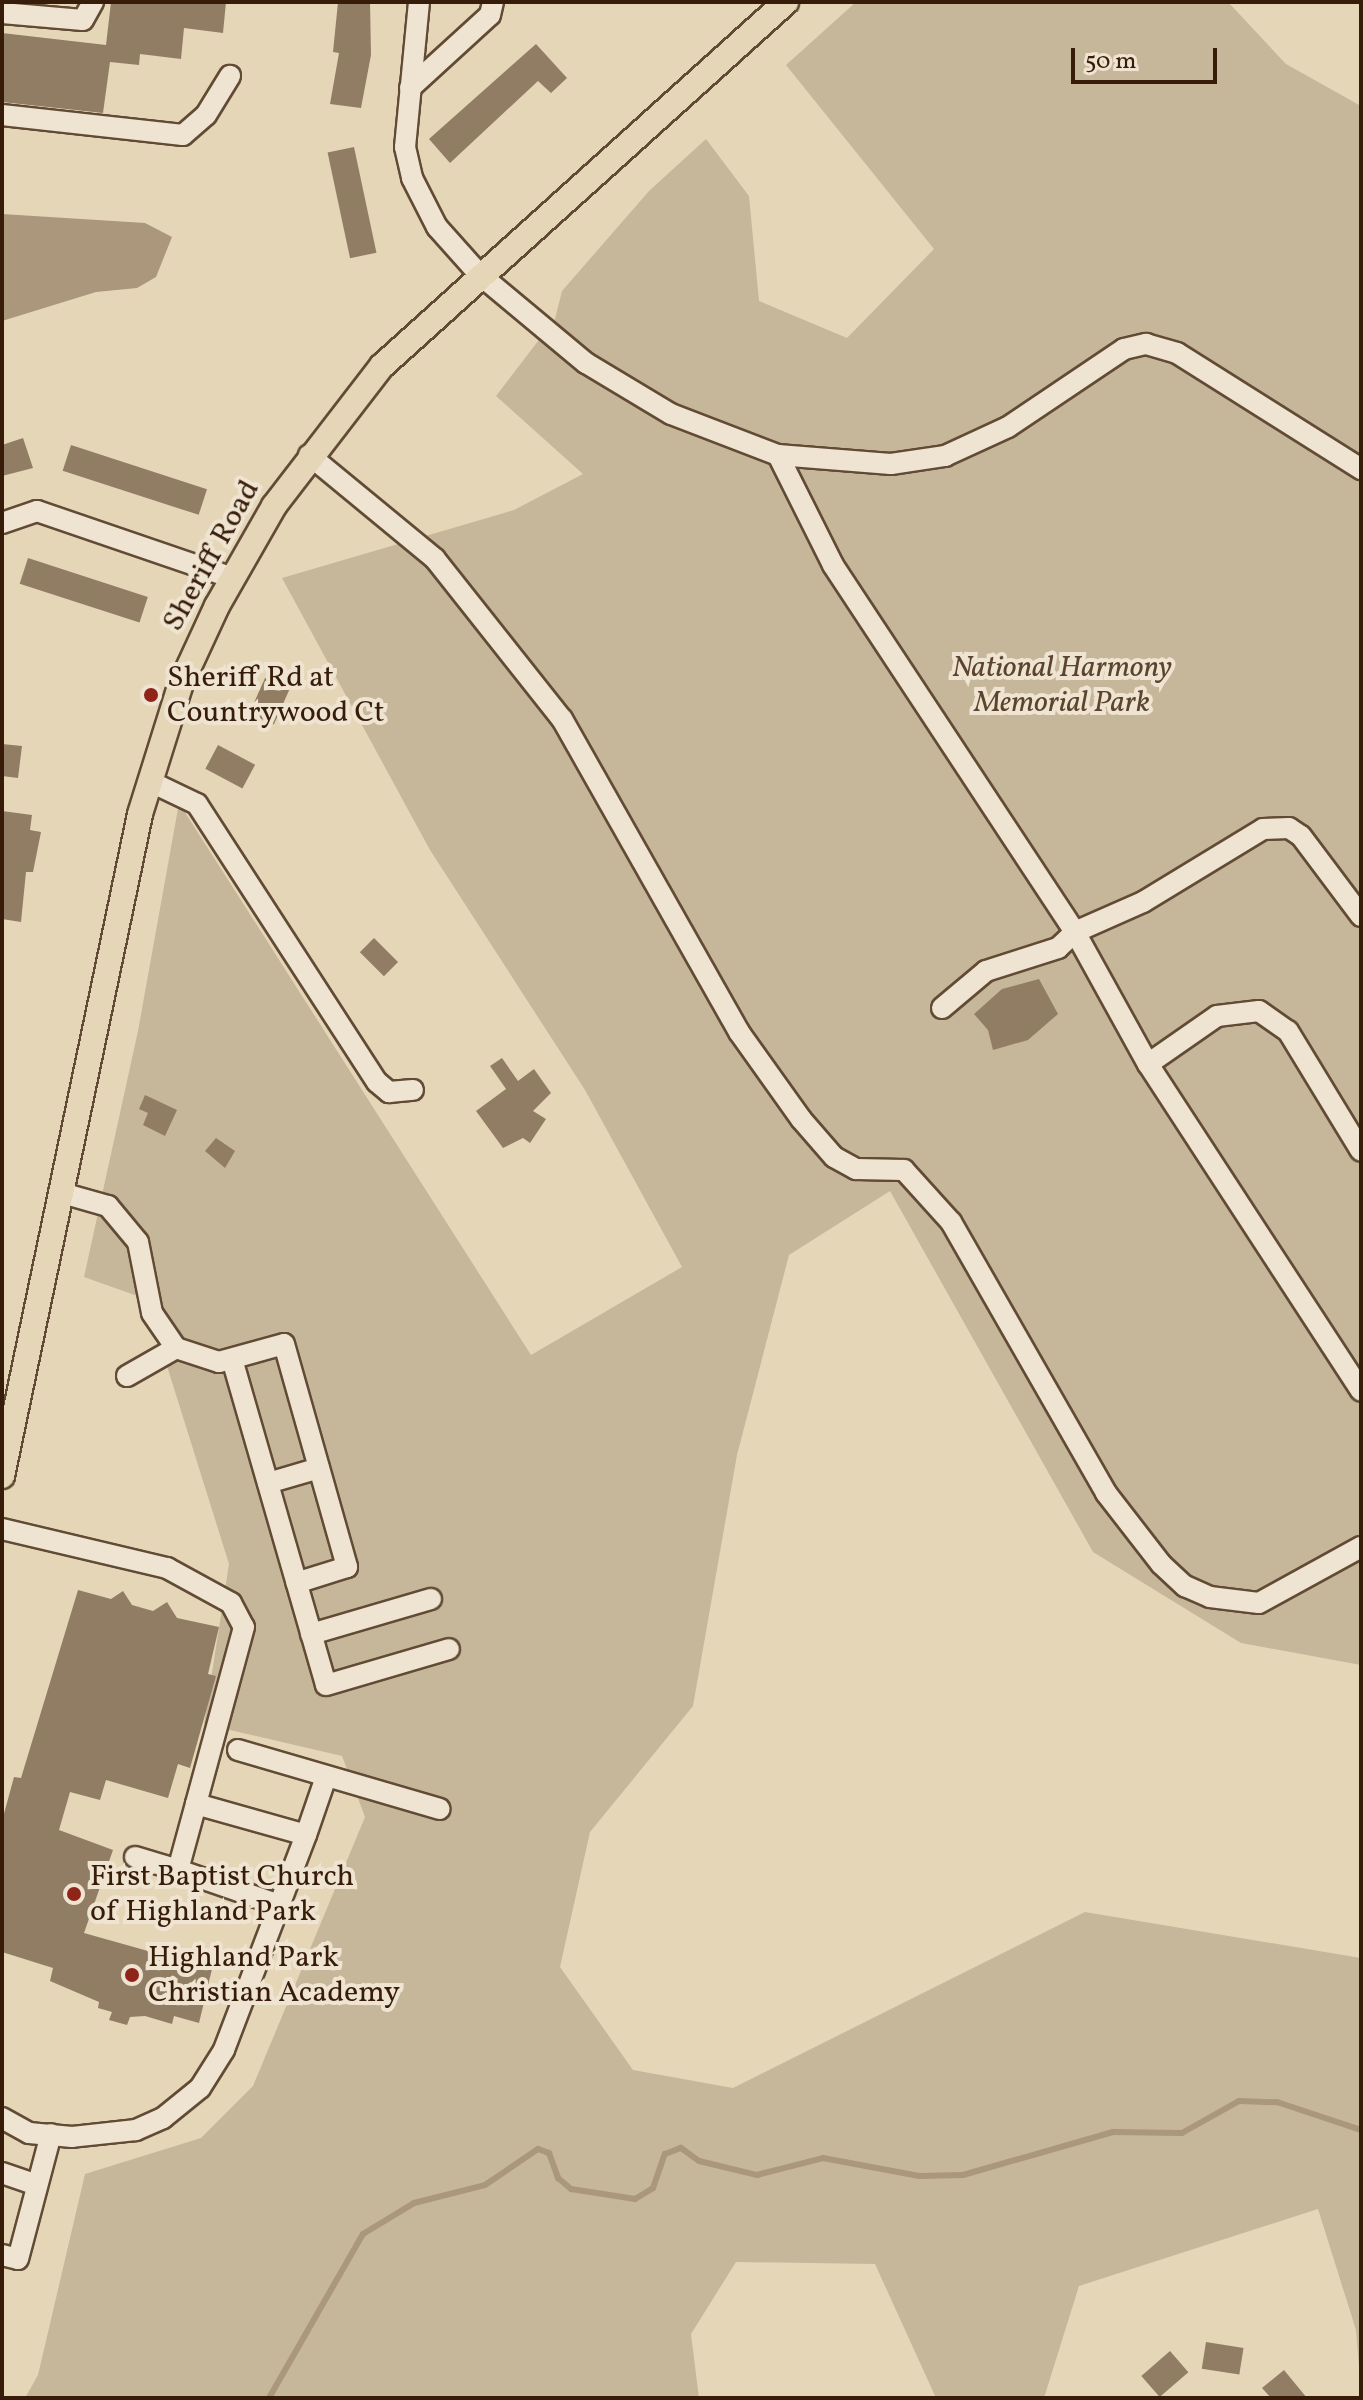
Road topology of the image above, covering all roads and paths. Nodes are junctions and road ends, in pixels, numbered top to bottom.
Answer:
1 (93, 2) edge
2 (419, 2) edge
3 (493, 2) edge
4 (786, 2) edge
5 (2, 13) edge
6 (230, 76) dead end
7 (410, 88) junction
8 (2, 115) edge
9 (479, 274) junction
10 (309, 455) junction
11 (778, 455) junction
12 (1361, 469) edge
13 (2, 523) edge
14 (233, 578) junction
15 (149, 781) junction
16 (1361, 916) edge
17 (1075, 932) junction
18 (942, 1008) dead end
19 (1148, 1064) junction
20 (413, 1090) dead end
21 (1361, 1151) edge
22 (62, 1193) junction
23 (176, 1348) junction
24 (232, 1359) junction
25 (127, 1376) dead end
26 (1361, 1391) edge
27 (319, 1468) junction
28 (2, 1476) edge
29 (268, 1483) junction
30 (2, 1529) edge
31 (1361, 1547) edge
32 (296, 1583) junction
33 (431, 1599) dead end
34 (311, 1634) junction
35 (449, 1649) dead end
36 (238, 1750) dead end
37 (326, 1777) junction
38 (196, 1804) junction
39 (440, 1809) dead end
40 (306, 1835) junction
41 (135, 1857) dead end
42 (178, 1870) junction
43 (279, 1905) junction
44 (2, 2118) edge
45 (51, 2134) junction
46 (2, 2173) edge
47 (37, 2185) junction
48 (2, 2255) edge

1 - 5 street
2 - 7 street
3 - 7 street
4 - 9 main road, Sheriff Road
6 - 8 street
7 - 9 street
9 - 10 main road, Sheriff Road
9 - 11 street
10 - 14 main road, Sheriff Road
10 - 31 street
11 - 12 street
11 - 17 street
13 - 14 street
14 - 15 main road, Sheriff Road
15 - 20 street
15 - 22 main road, Sheriff Road
16 - 17 street
17 - 18 street
17 - 19 street
19 - 21 street
19 - 26 street
22 - 23 street
22 - 28 main road, Sheriff Road
23 - 24 street
23 - 25 street
24 - 27 street
24 - 29 street
27 - 29 street
27 - 32 street
29 - 32 street
30 - 38 street
32 - 34 street
33 - 34 street
34 - 35 street
36 - 37 street
37 - 39 street
37 - 40 street
38 - 40 street
38 - 42 street
40 - 43 street
41 - 42 street
42 - 43 street
43 - 45 street
44 - 45 street
45 - 47 street
46 - 47 street
47 - 48 street

